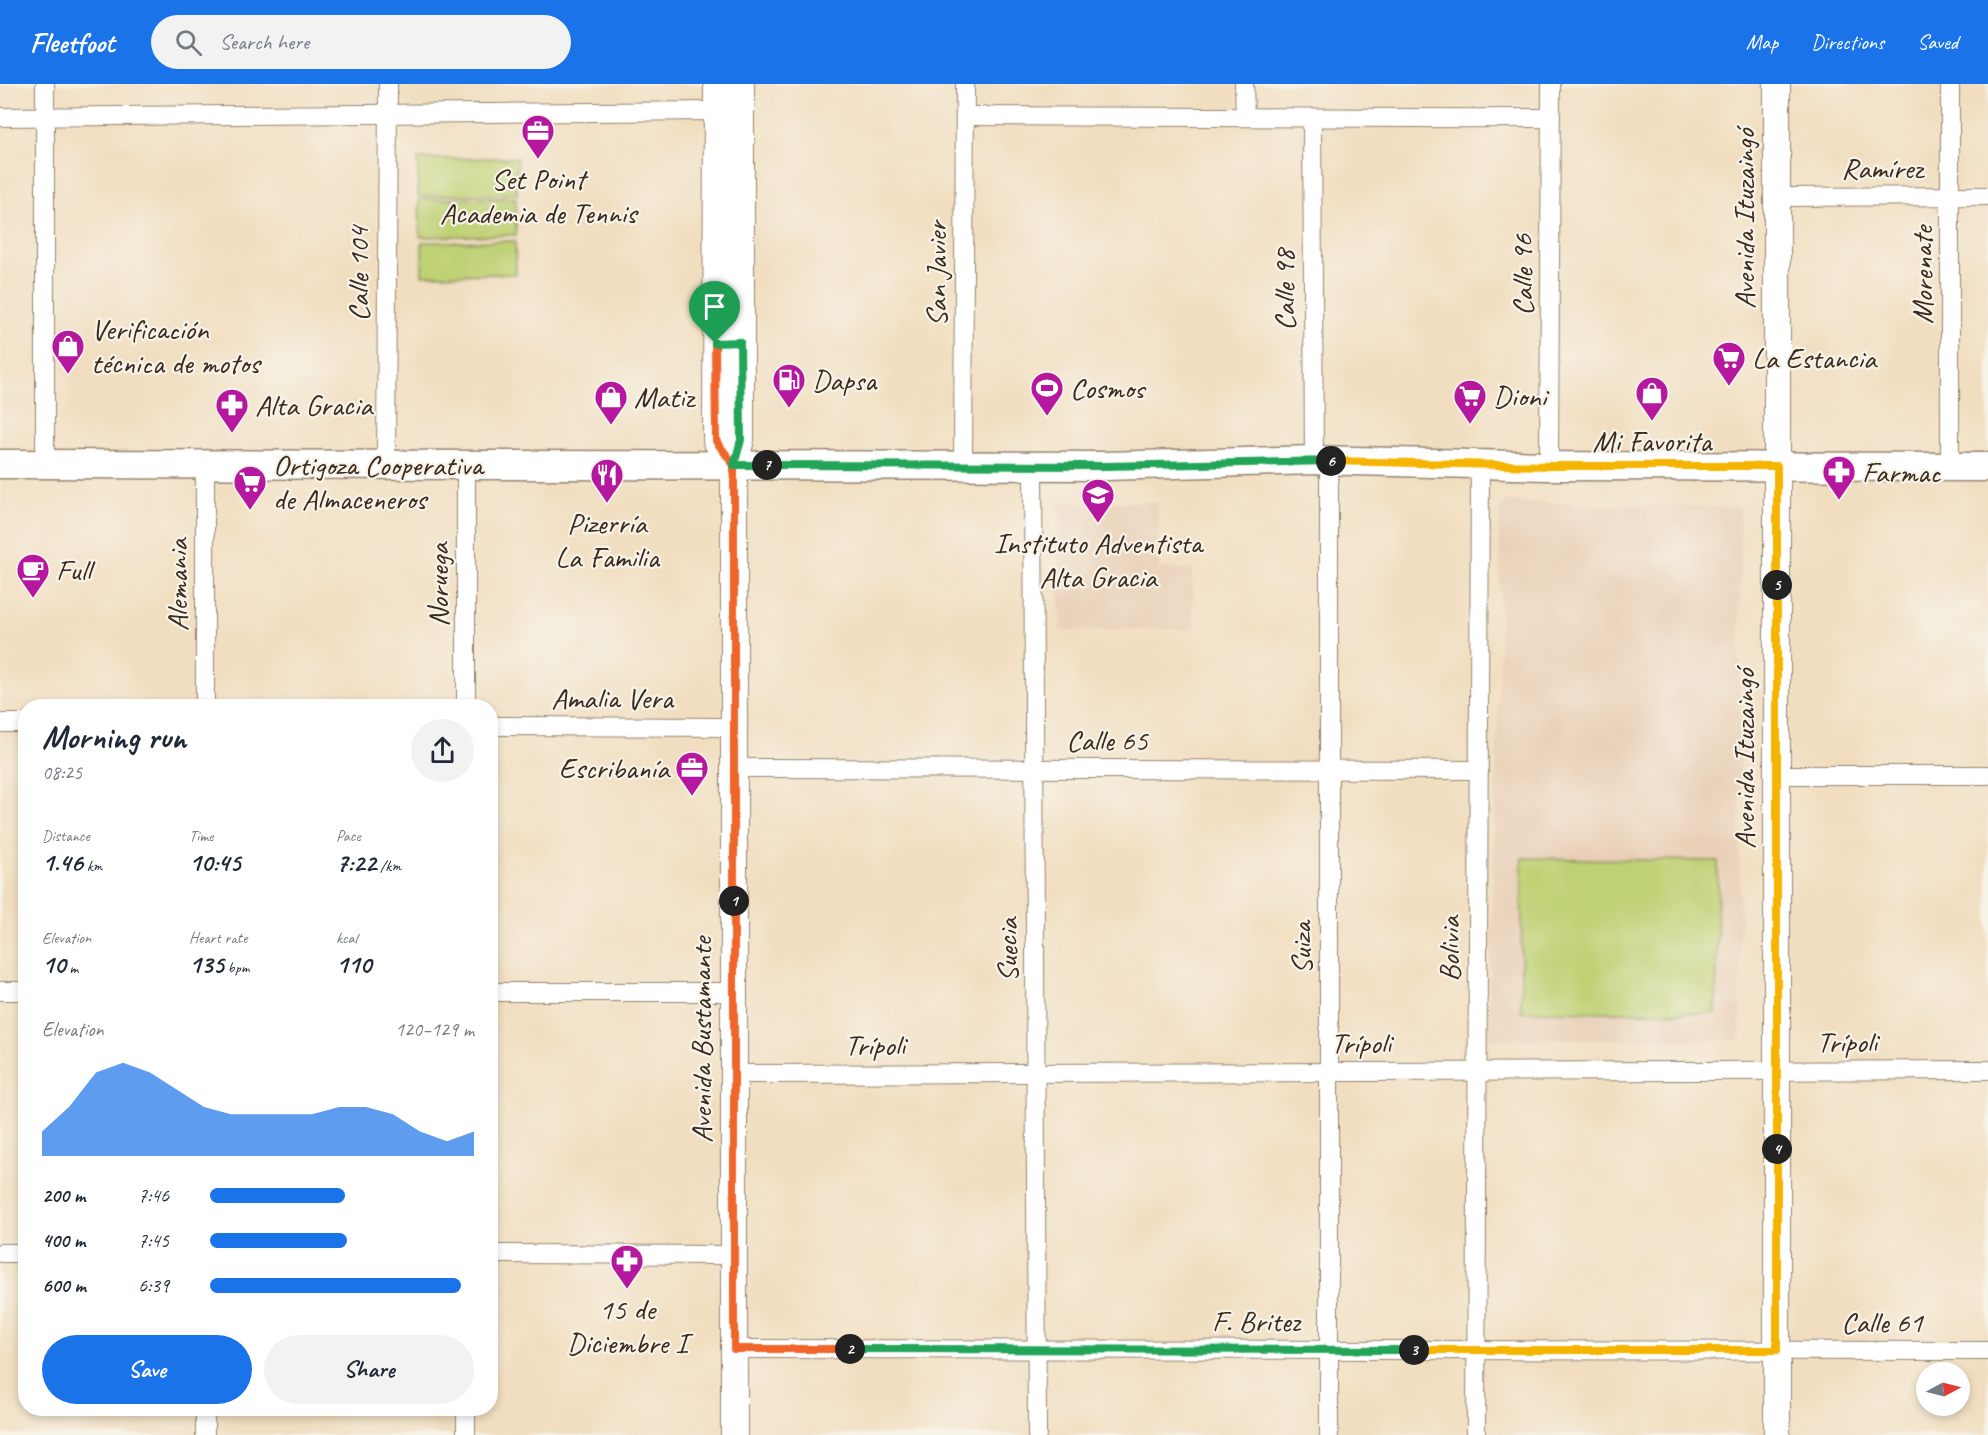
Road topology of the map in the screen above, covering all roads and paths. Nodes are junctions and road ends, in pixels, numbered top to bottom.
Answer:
1 (45, 84) edge
2 (388, 84) edge
3 (717, 84) edge
4 (741, 84) edge
5 (965, 84) edge
6 (1244, 84) edge
7 (1551, 84) edge
8 (1777, 84) edge
9 (1950, 84) edge
10 (717, 111) junction
11 (388, 114) junction
12 (966, 116) junction
13 (0, 117) edge
14 (45, 117) junction
15 (1245, 117) junction
16 (1551, 118) junction
17 (1312, 119) junction
18 (1988, 196) edge
19 (1777, 197) junction
20 (1951, 197) junction
21 (727, 343) junction
22 (1321, 460) junction
23 (0, 464) edge
24 (45, 464) junction
25 (206, 464) junction
26 (386, 464) junction
27 (466, 464) junction
28 (1480, 464) junction
29 (734, 465) junction
30 (963, 465) junction
31 (1033, 465) junction
32 (1549, 466) junction
33 (1777, 466) junction
34 (1950, 467) junction
35 (1988, 467) edge
36 (205, 699) edge
37 (466, 699) edge
38 (0, 723) edge
39 (18, 723) edge
40 (498, 726) edge
41 (733, 727) junction
42 (734, 768) junction
43 (1035, 769) junction
44 (1329, 770) junction
45 (1479, 770) junction
46 (1777, 775) junction
47 (1988, 775) edge
48 (0, 991) edge
49 (18, 991) edge
50 (498, 992) edge
51 (734, 992) junction
52 (1988, 1070) edge
53 (1477, 1071) junction
54 (1777, 1071) junction
55 (1330, 1072) junction
56 (1036, 1073) junction
57 (734, 1074) junction
58 (0, 1253) edge
59 (18, 1253) edge
60 (498, 1254) edge
61 (734, 1254) junction
62 (734, 1349) junction
63 (1037, 1349) junction
64 (1329, 1350) junction
65 (1477, 1350) junction
66 (1777, 1350) junction
67 (1988, 1351) edge
68 (205, 1416) edge
69 (466, 1416) edge
70 (205, 1435) edge
71 (466, 1435) edge
72 (734, 1435) edge
73 (1037, 1435) edge
74 (1329, 1435) edge
75 (1476, 1435) edge
76 (1777, 1435) edge

1 - 14 street
2 - 11 street, Calle 104
3 - 10 main road
4 - 21 main road
5 - 12 street, San Javier
6 - 15 street
7 - 16 street, Calle 96
8 - 19 main road, Avenida Ituzaingó
9 - 20 street, Morenate
10 - 11 street
10 - 21 main road
11 - 14 street
11 - 26 street, Calle 104
12 - 15 street
12 - 30 street, San Javier
13 - 14 street
14 - 24 street
15 - 17 street
16 - 17 street
16 - 32 street, Calle 96
17 - 22 street, Calle 98
18 - 20 street, Ramírez
19 - 20 street, Ramírez
19 - 33 main road, Avenida Ituzaingó
20 - 34 street, Morenate
21 - 29 main road
22 - 28 main road
22 - 31 main road
22 - 44 street, Suiza
23 - 24 main road
24 - 25 main road
25 - 26 main road
25 - 36 street, Alemania
26 - 27 main road
27 - 29 main road
27 - 37 street, Noruega
28 - 32 main road
28 - 45 street, Bolivia
29 - 30 main road
29 - 41 main road, Avenida Bustamante
30 - 31 main road
31 - 43 street, Suecia
32 - 33 main road
33 - 34 main road
33 - 46 main road, Avenida Ituzaingó
34 - 35 main road
38 - 39 street
40 - 41 street, Amalia Vera
41 - 42 main road, Avenida Bustamante
42 - 43 street, Calle 65
42 - 51 main road, Avenida Bustamante
43 - 44 street, Calle 65
43 - 56 street, Suecia
44 - 45 street, Calle 65
44 - 55 street, Suiza
45 - 53 street, Bolivia
46 - 47 street
46 - 54 main road, Avenida Ituzaingó
48 - 49 street
50 - 51 street
51 - 57 main road, Avenida Bustamante
52 - 54 street, Trípoli
53 - 54 street, Trípoli
53 - 55 street, Trípoli
53 - 65 street, Bolivia
54 - 66 main road, Avenida Ituzaingó
55 - 56 street, Trípoli
55 - 64 street, Suiza
56 - 57 street, Trípoli
56 - 63 street, Suecia
57 - 61 main road, Avenida Bustamante
58 - 59 street
60 - 61 street
61 - 62 main road, Avenida Bustamante
62 - 63 street, F. Britez
62 - 72 main road, Avenida Bustamante
63 - 64 street, F. Britez
63 - 73 street, Suecia
64 - 65 street, F. Britez
64 - 74 street, Suiza
65 - 66 street, F. Britez
65 - 75 street, Bolivia
66 - 67 street, Calle 61
66 - 76 main road, Avenida Ituzaingó
68 - 70 street
69 - 71 street

